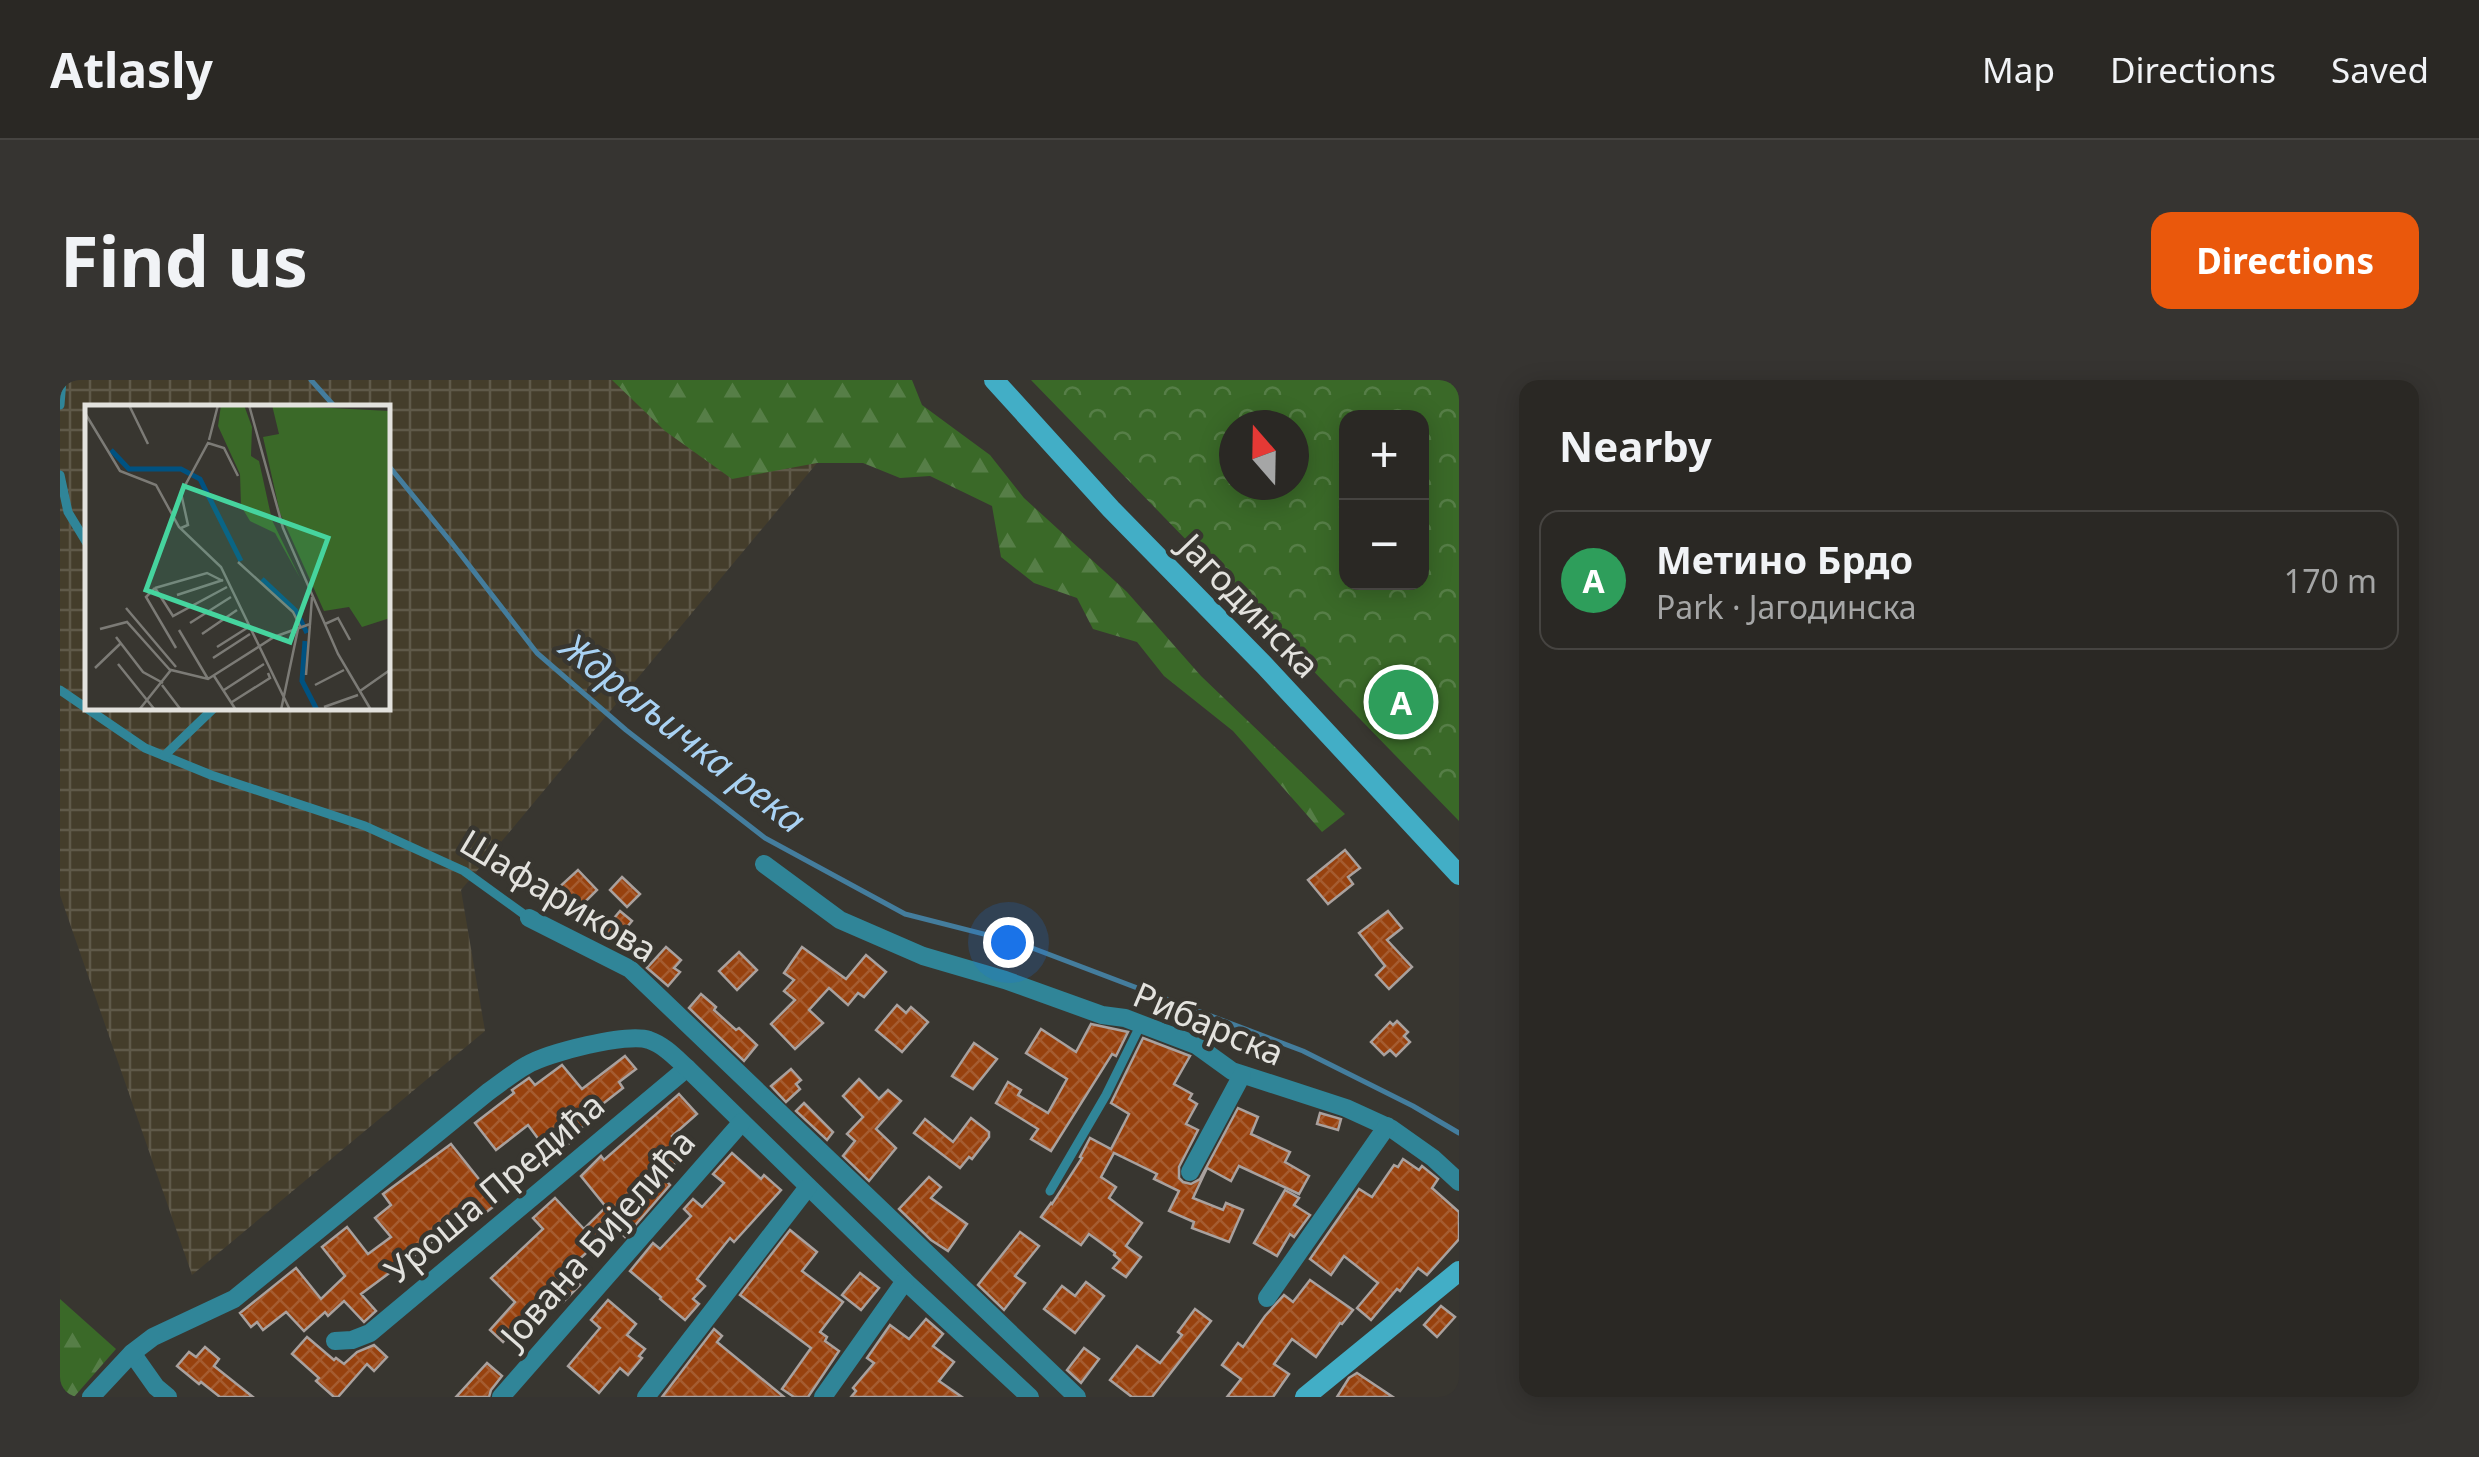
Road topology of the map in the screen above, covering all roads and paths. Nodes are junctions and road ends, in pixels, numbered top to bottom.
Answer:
1 (62, 380) edge
2 (994, 380) edge
3 (60, 405) edge
4 (60, 476) edge
5 (85, 540) edge
6 (60, 690) edge
7 (85, 707) edge
8 (90, 710) edge
9 (212, 710) edge
10 (164, 756) junction
11 (764, 864) dead end
12 (1459, 876) edge
13 (529, 918) joint
14 (1141, 1024) junction
15 (687, 1068) junction
16 (1242, 1074) junction
17 (742, 1122) junction
18 (1387, 1126) junction
19 (1190, 1172) dead end
20 (1459, 1182) edge
21 (808, 1187) junction
22 (1050, 1191) dead end
23 (1459, 1271) edge
24 (906, 1281) junction
25 (1449, 1285) edge
26 (1267, 1298) dead end
27 (335, 1341) dead end
28 (132, 1353) junction
29 (90, 1397) edge
30 (168, 1397) edge
31 (501, 1397) edge
32 (646, 1397) edge
33 (822, 1397) edge
34 (1030, 1397) edge
35 (1077, 1397) edge
36 (1306, 1397) edge

1 - 3 lane
2 - 12 main road, Јагодинска
4 - 5 lane
6 - 7 lane, Шафарикова
8 - 10 lane, Шафарикова
9 - 10 lane
10 - 13 lane, Шафарикова
11 - 14 street, Рибарска
13 - 35 street, Шафарикова
14 - 16 street, Рибарска
14 - 22 lane
15 - 17 street
15 - 27 street, Уроша Предића
15 - 28 street
16 - 18 street, Рибарска
16 - 19 street
17 - 21 street
17 - 31 street, Јована Бијелића
18 - 20 street, Рибарска
18 - 26 street
21 - 24 street
21 - 32 street
23 - 25 main road
24 - 33 street
24 - 34 street
25 - 36 main road
28 - 29 street
28 - 30 street

